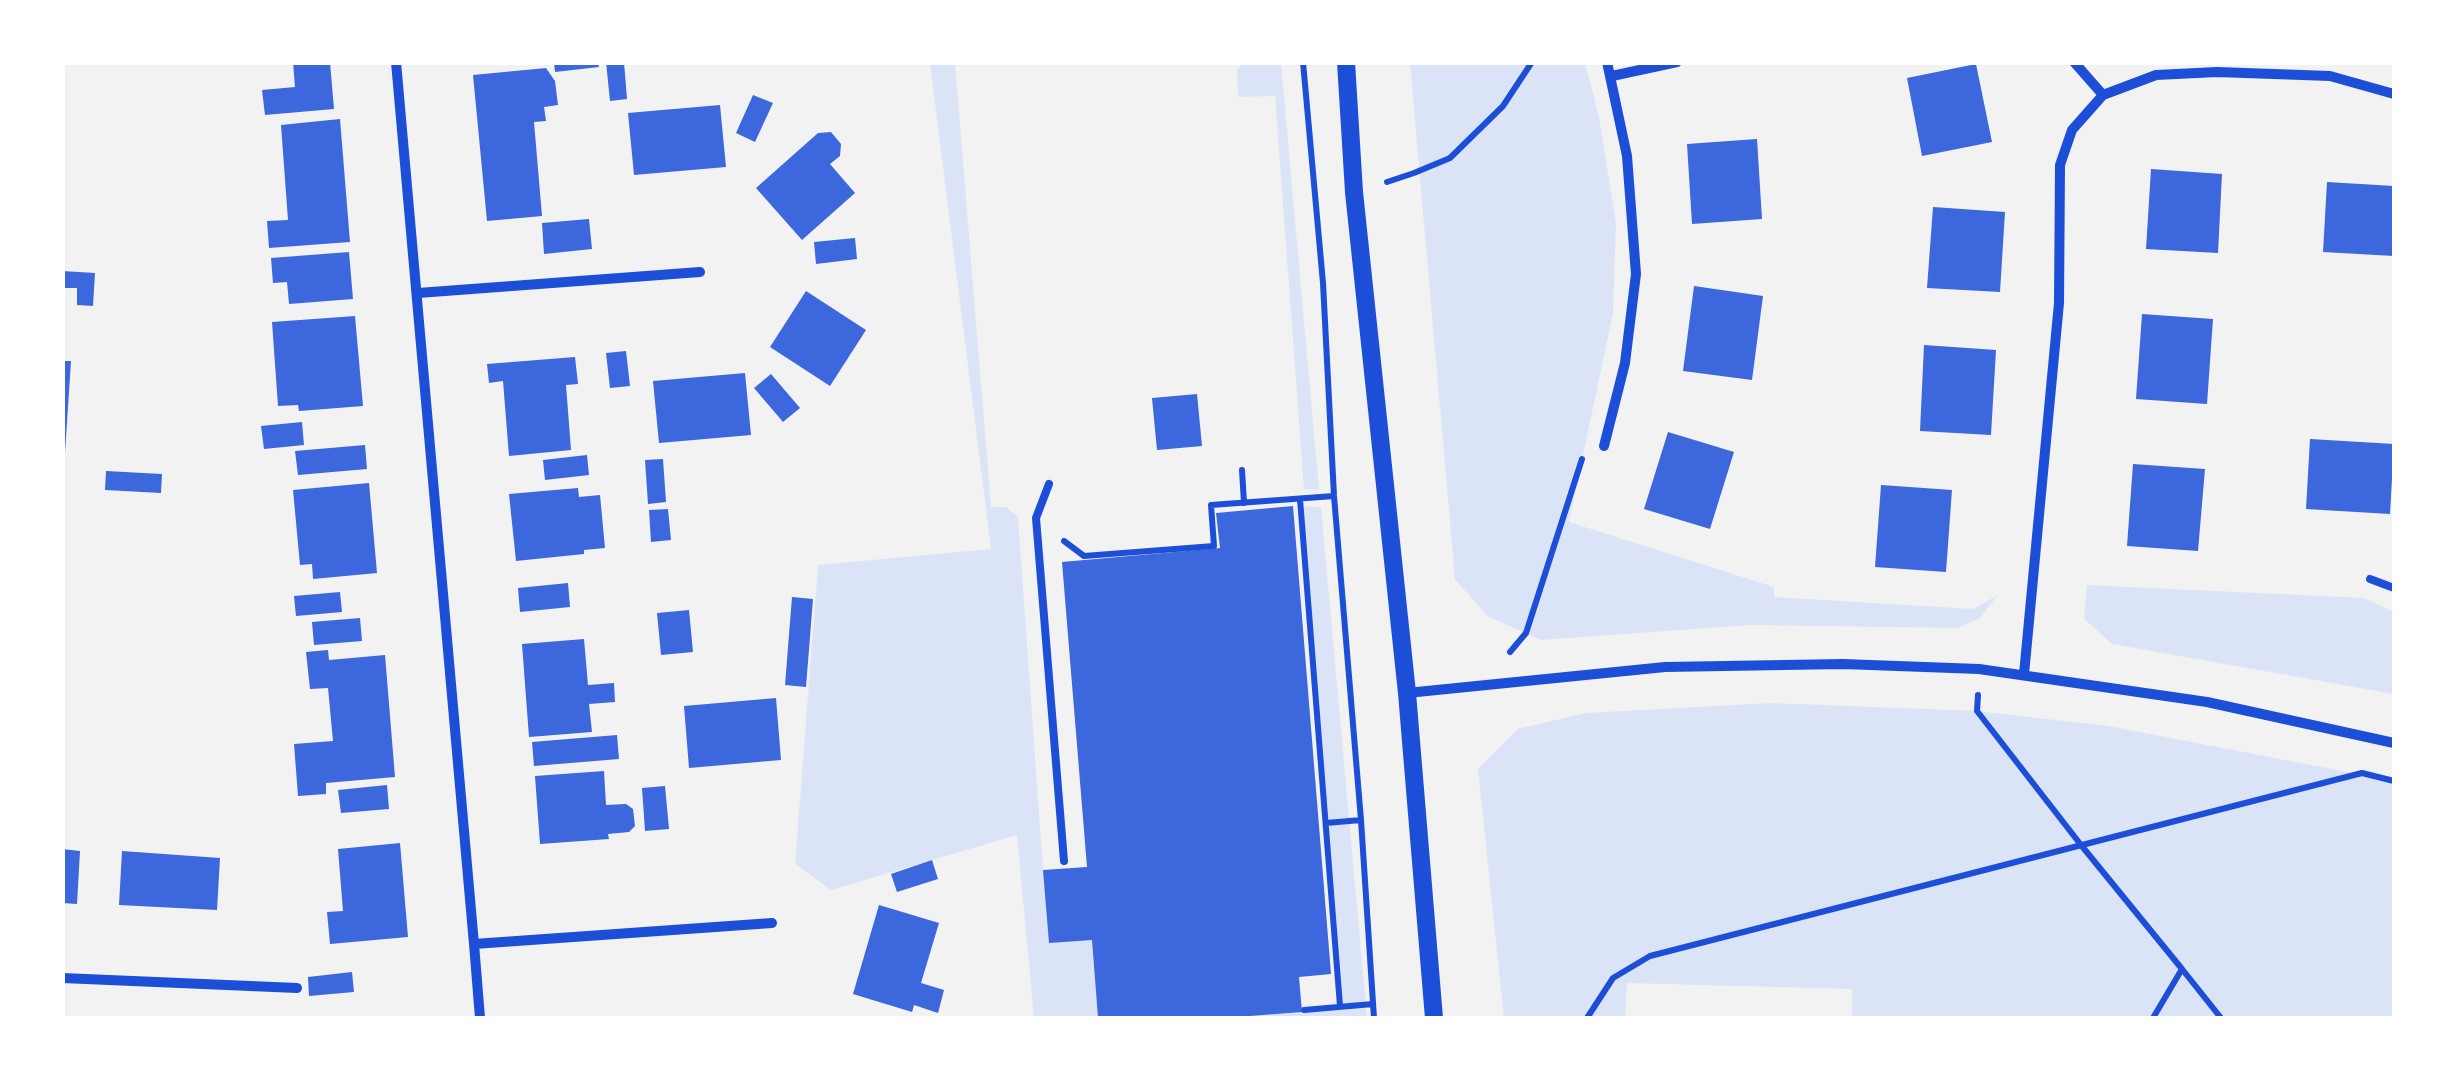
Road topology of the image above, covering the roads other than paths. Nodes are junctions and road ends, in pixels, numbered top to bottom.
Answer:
1 (396, 62) edge
2 (1346, 62) edge
3 (1608, 62) edge
4 (1676, 62) edge
5 (2074, 62) edge
6 (1612, 76) junction
7 (2394, 94) edge
8 (2103, 95) junction
9 (700, 272) dead end
10 (418, 293) junction
11 (1604, 446) road end
12 (1049, 484) dead end
13 (2370, 578) dead end
14 (2394, 588) edge
15 (2024, 674) junction
16 (1407, 694) junction
17 (2394, 743) edge
18 (1064, 861) dead end
19 (772, 923) dead end
20 (474, 944) junction
21 (62, 978) edge
22 (297, 988) dead end
23 (480, 1018) edge
24 (1434, 1018) edge

1 - 10 street
2 - 16 street
3 - 6 street
4 - 6 street
5 - 8 street
6 - 11 street
7 - 8 street
8 - 15 street
9 - 10 street
10 - 20 street
12 - 18 lane
13 - 14 lane
15 - 16 street
15 - 17 street
16 - 24 street
19 - 20 street
20 - 23 street
21 - 22 street

